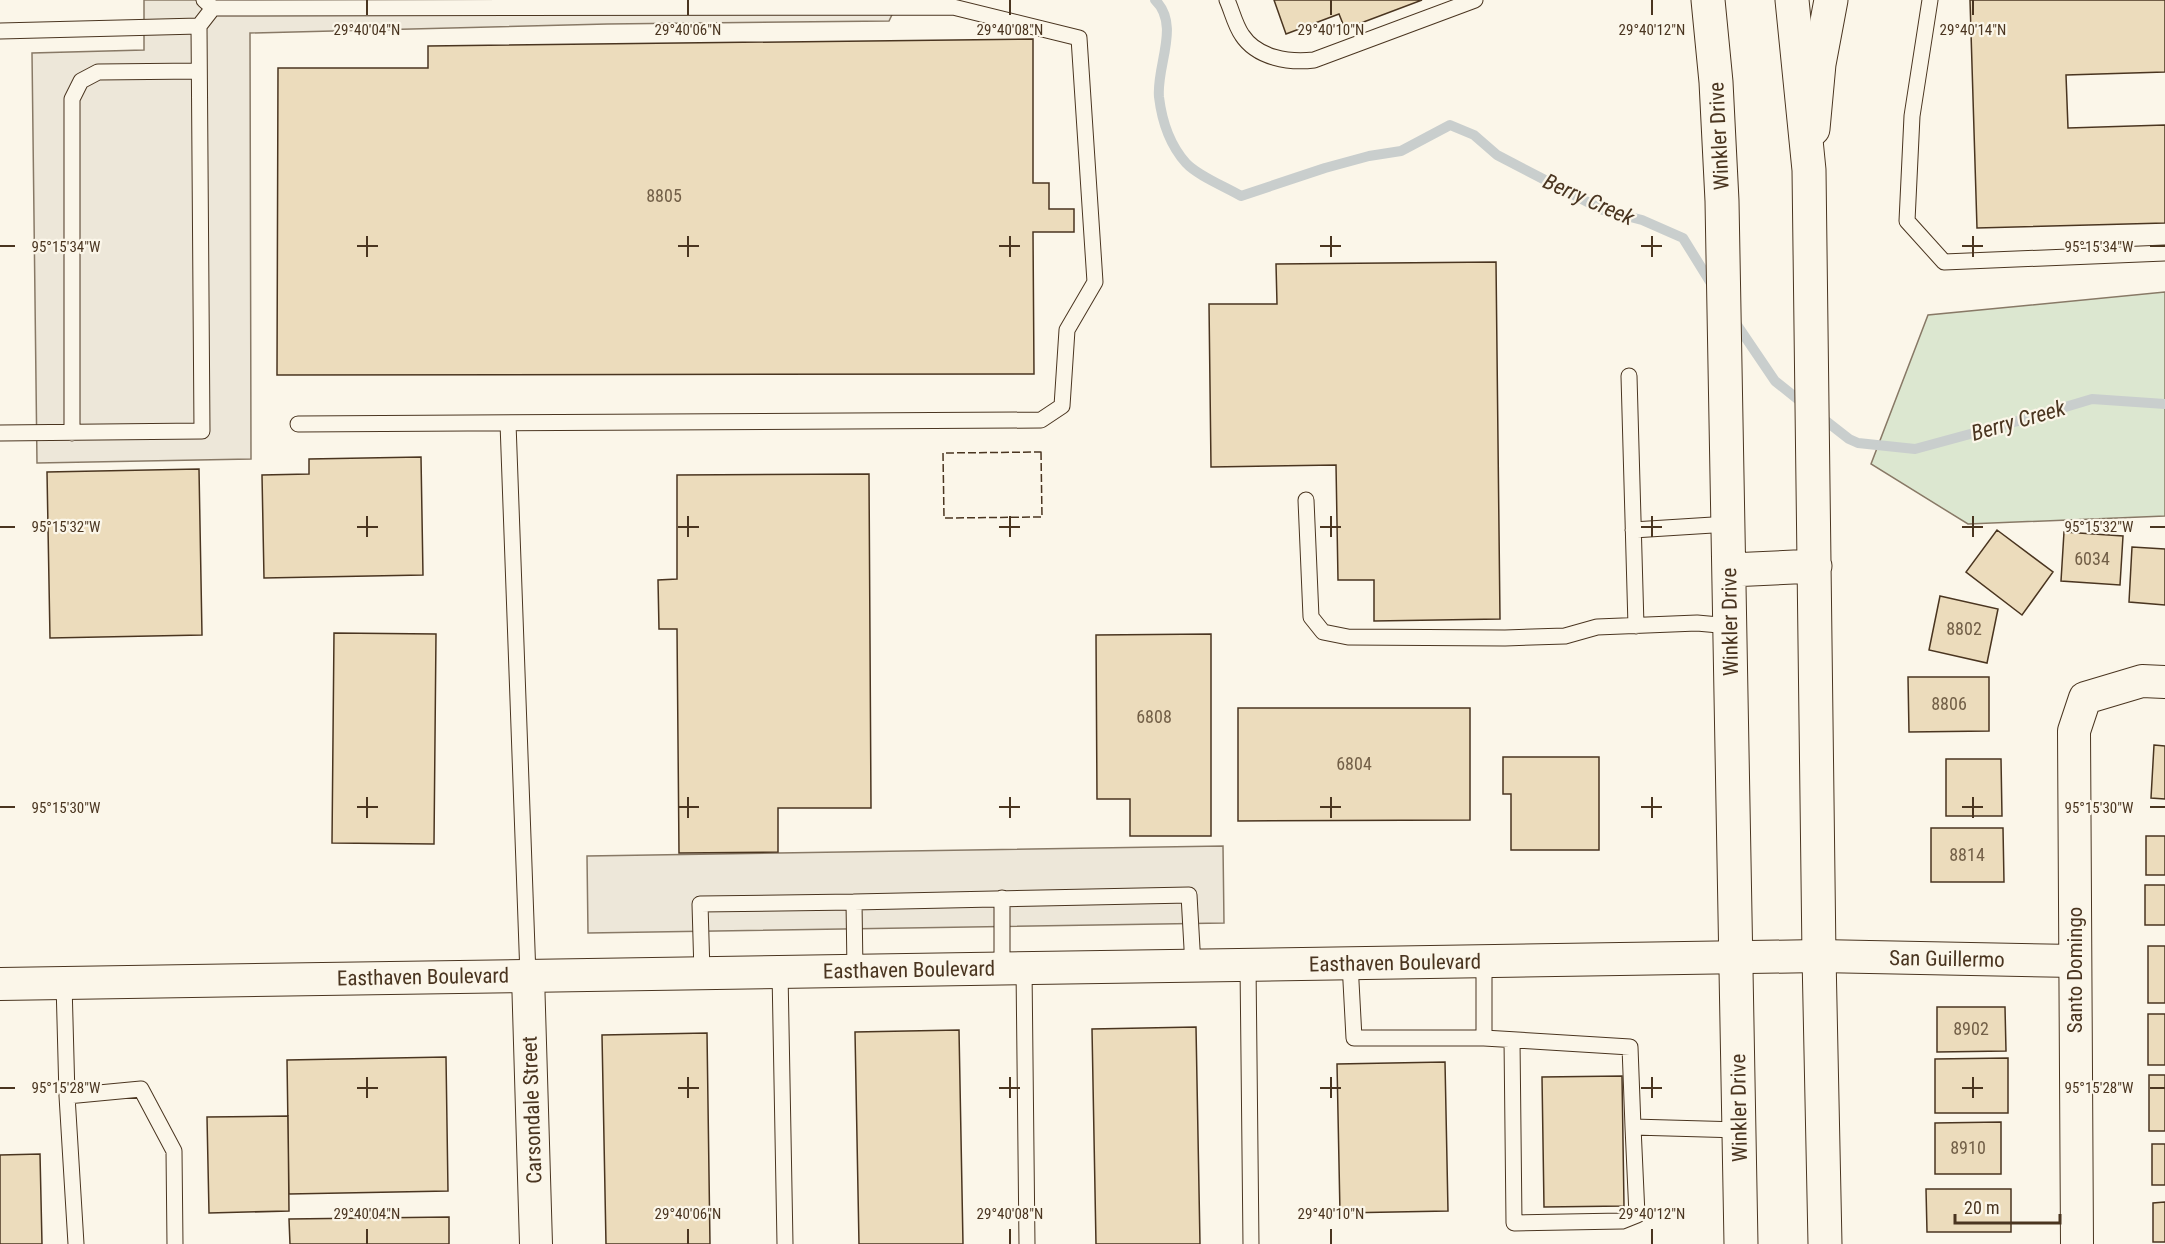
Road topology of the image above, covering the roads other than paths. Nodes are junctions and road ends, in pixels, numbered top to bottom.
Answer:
1 (1227, 0) edge
2 (1475, 0) edge
3 (1708, 0) edge
4 (1792, 0) edge
5 (1831, 0) edge
6 (1930, 0) edge
7 (208, 4) edge
8 (946, 4) edge
9 (199, 26) junction
10 (0, 31) edge
11 (199, 72) junction
12 (1809, 170) junction
13 (2165, 253) edge
14 (1629, 376) dead end
15 (508, 423) junction
16 (298, 424) dead end
17 (0, 433) edge
18 (72, 433) junction
19 (1306, 500) dead end
20 (1729, 524) junction
21 (1633, 530) junction
22 (1815, 566) junction
23 (1730, 570) junction
24 (1636, 626) junction
25 (1730, 626) junction
26 (2165, 682) edge
27 (1002, 898) junction
28 (854, 902) junction
29 (1819, 956) junction
30 (1736, 958) junction
31 (1484, 961) junction
32 (2075, 961) junction
33 (1350, 963) junction
34 (1248, 965) junction
35 (1193, 966) junction
36 (1013, 968) junction
37 (855, 971) junction
38 (780, 972) junction
39 (702, 974) junction
40 (528, 976) junction
41 (64, 982) junction
42 (0, 984) edge
43 (1484, 1038) junction
44 (1512, 1040) junction
45 (68, 1096) junction
46 (1633, 1127) junction
47 (1740, 1130) junction
48 (76, 1244) edge
49 (175, 1244) edge
50 (536, 1244) edge
51 (785, 1244) edge
52 (1028, 1244) edge
53 (1251, 1244) edge
54 (1741, 1244) edge
55 (1825, 1244) edge
56 (2077, 1244) edge

1 - 2 lane
3 - 20 main road, Winkler Drive
4 - 12 main road
5 - 12 main road
6 - 13 lane
7 - 8 lane
7 - 9 lane
8 - 15 lane
9 - 10 lane
9 - 11 lane
11 - 18 lane
11 - 18 lane
12 - 22 main road
14 - 21 lane
15 - 16 lane
15 - 40 lane
17 - 18 lane
19 - 24 lane
20 - 21 lane
20 - 23 main road, Winkler Drive
21 - 24 lane
22 - 23 main road
22 - 29 main road
23 - 25 main road, Winkler Drive
24 - 25 lane
25 - 30 main road, Winkler Drive
26 - 32 street, Santo Domingo
27 - 28 lane
27 - 35 lane
27 - 36 lane
28 - 37 lane
28 - 39 lane
29 - 30 street, Easthaven Boulevard
29 - 32 street, San Guillermo
29 - 55 main road
30 - 31 street, Easthaven Boulevard
30 - 47 main road, Winkler Drive
31 - 33 street, Easthaven Boulevard
31 - 43 lane
32 - 56 street, Santo Domingo
33 - 34 street, Easthaven Boulevard
33 - 43 lane
34 - 35 street, Easthaven Boulevard
34 - 53 lane
35 - 36 street, Easthaven Boulevard
36 - 37 street, Easthaven Boulevard
36 - 52 lane
37 - 38 street, Easthaven Boulevard
38 - 39 street, Easthaven Boulevard
38 - 51 lane
39 - 40 street, Easthaven Boulevard
40 - 41 street, Easthaven Boulevard
40 - 50 street, Carsondale Street
41 - 42 street, Easthaven Boulevard
41 - 45 lane
43 - 44 lane
44 - 46 lane
44 - 46 lane
45 - 48 lane
45 - 49 lane
46 - 47 lane
47 - 54 main road, Winkler Drive

